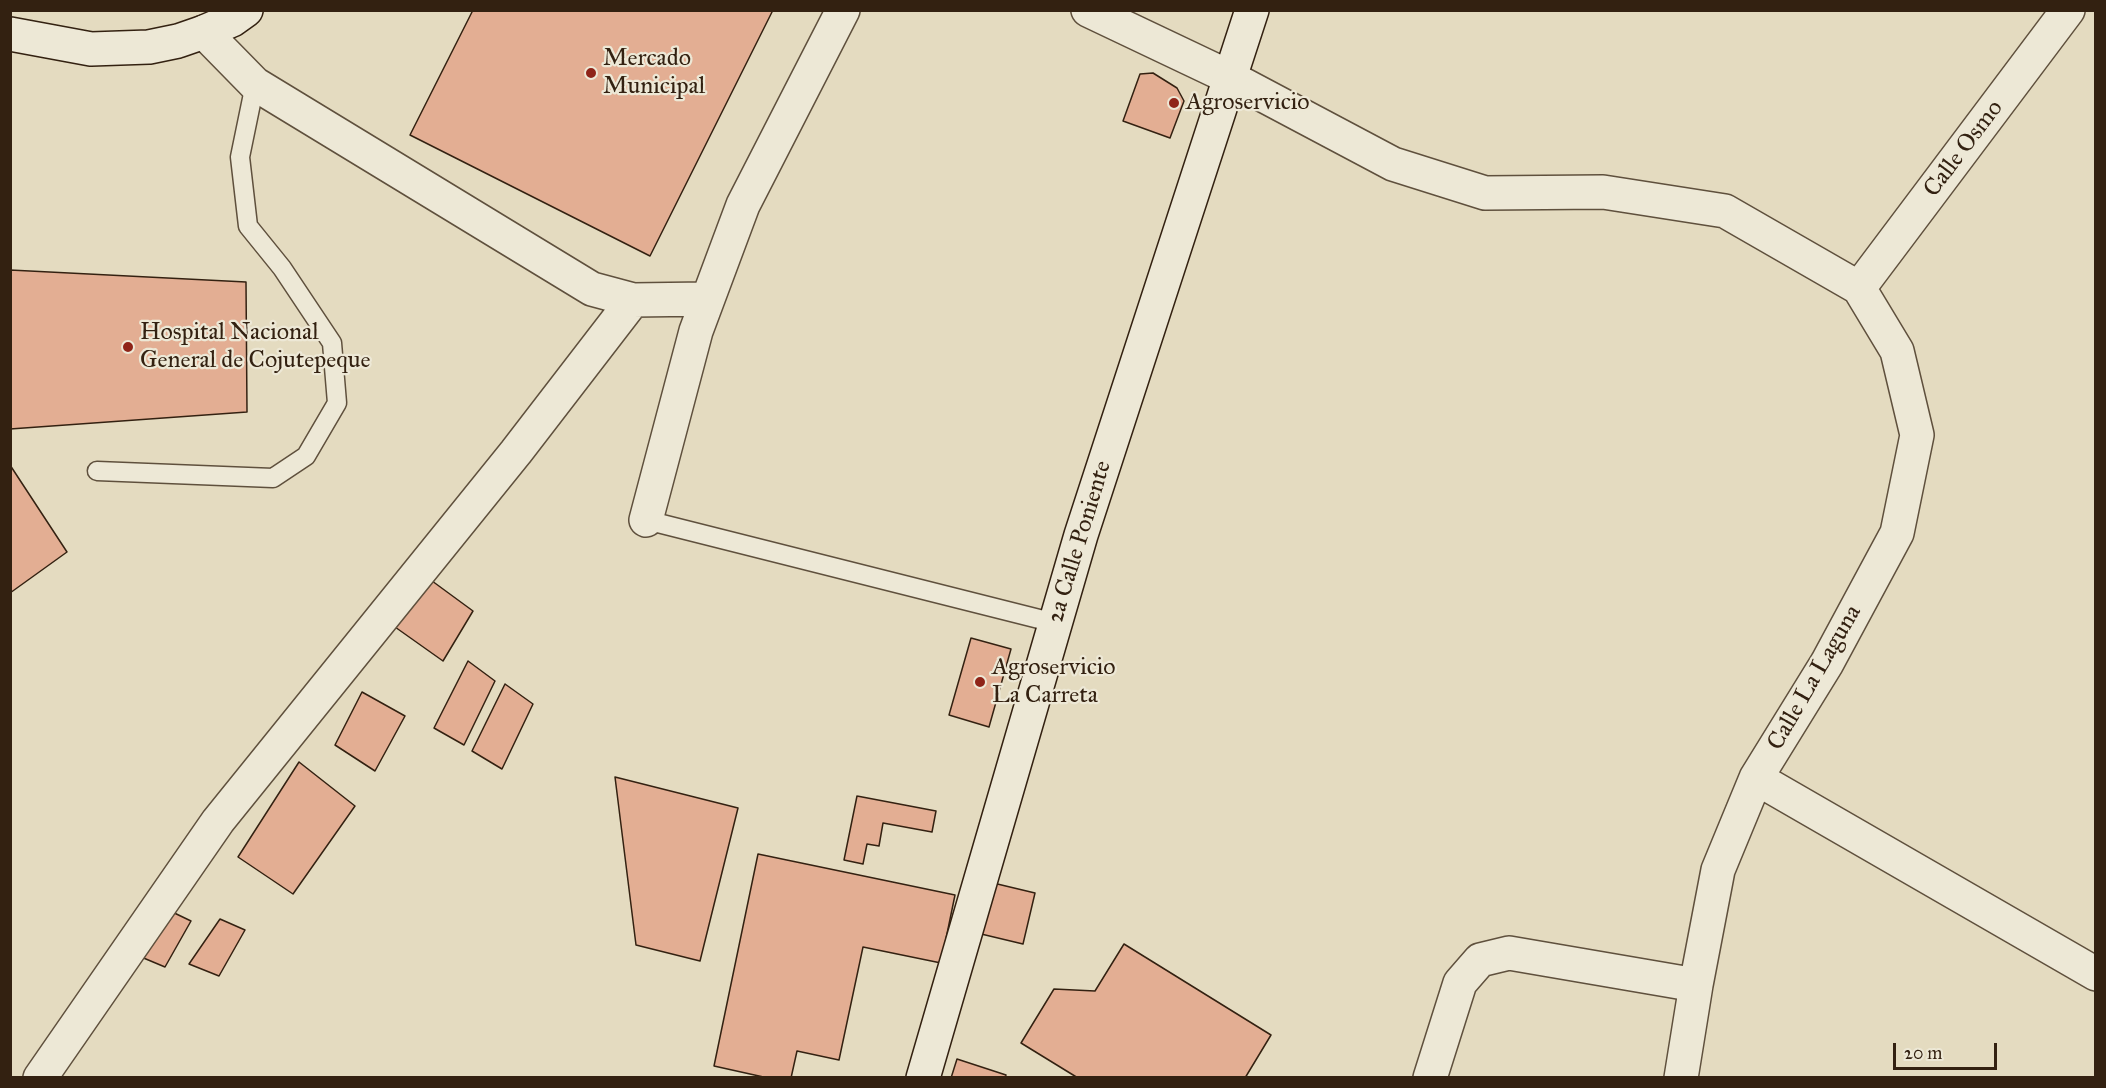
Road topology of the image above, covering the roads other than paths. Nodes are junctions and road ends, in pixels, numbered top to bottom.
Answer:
1 (246, 10) edge
2 (843, 10) edge
3 (1088, 10) edge
4 (1252, 10) edge
5 (2068, 10) edge
6 (204, 32) junction
7 (10, 34) edge
8 (1229, 76) junction
9 (255, 84) junction
10 (1859, 288) junction
11 (707, 299) junction
12 (633, 300) junction
13 (97, 471) dead end
14 (646, 520) joint
15 (1055, 623) junction
16 (1756, 778) junction
17 (2096, 974) edge
18 (1696, 985) junction
19 (40, 1077) edge
20 (923, 1077) edge
21 (1430, 1077) edge
22 (1681, 1077) edge

1 - 6 street
2 - 11 street
3 - 8 street
4 - 8 street, 2a Calle Poniente
5 - 10 street, Calle Osmo
6 - 7 street
6 - 9 street
8 - 10 street
8 - 15 street, 2a Calle Poniente
9 - 12 street
9 - 13 lane
10 - 16 street, Calle La Laguna
11 - 12 street
11 - 14 street
12 - 19 street
14 - 15 lane
15 - 20 street, 2a Calle Poniente
16 - 17 street
16 - 18 street, Calle La Laguna
18 - 21 street
18 - 22 street, Calle La Laguna

